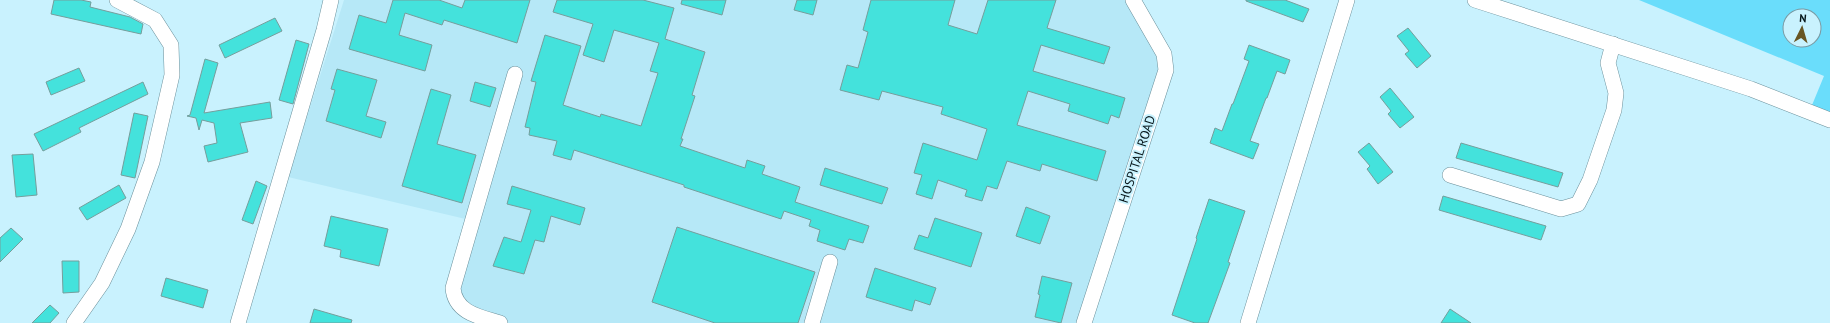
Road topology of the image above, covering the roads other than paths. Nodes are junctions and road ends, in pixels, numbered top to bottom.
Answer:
1 (117, 0) edge
2 (331, 0) edge
3 (1133, 0) edge
4 (1347, 0) edge
5 (1475, 0) edge
6 (1613, 44) junction
7 (516, 74) dead end
8 (1830, 120) edge
9 (1450, 175) dead end
10 (830, 262) dead end
11 (74, 323) edge
12 (238, 323) edge
13 (500, 323) edge
14 (812, 323) edge
15 (1084, 323) edge
16 (1248, 323) edge

1 - 11 street
2 - 12 street
3 - 15 street, HOSPITAL ROAD
4 - 16 street
5 - 6 street
6 - 8 street
6 - 9 street
7 - 13 street
10 - 14 street

